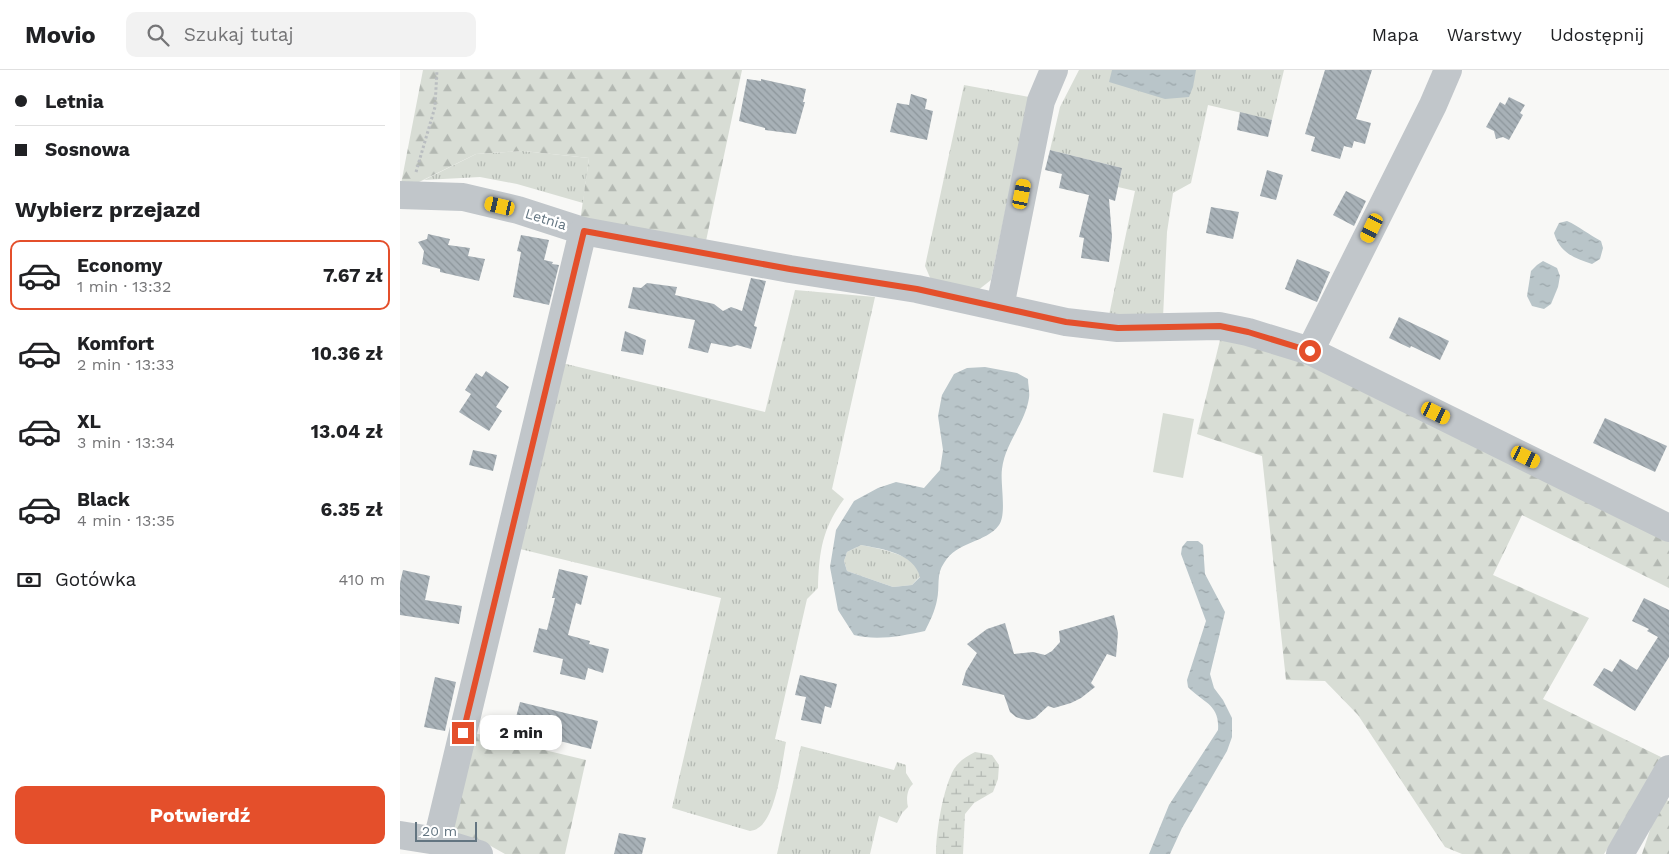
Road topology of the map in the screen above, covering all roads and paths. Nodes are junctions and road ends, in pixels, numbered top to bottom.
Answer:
1 (437, 70) edge
2 (1054, 70) edge
3 (1448, 70) edge
4 (406, 195) edge
5 (584, 231) junction
6 (1000, 307) junction
7 (1310, 351) junction
8 (1669, 528) edge
9 (1669, 769) edge
10 (400, 835) edge
11 (437, 841) junction
12 (479, 854) edge
13 (1620, 854) edge

1 - 4 path
2 - 6 street
3 - 7 street
4 - 5 street, Letnia
5 - 6 street, Letnia
5 - 11 street
6 - 7 street, Letnia
7 - 8 street, Letnia
9 - 13 street
10 - 11 street
11 - 12 street

